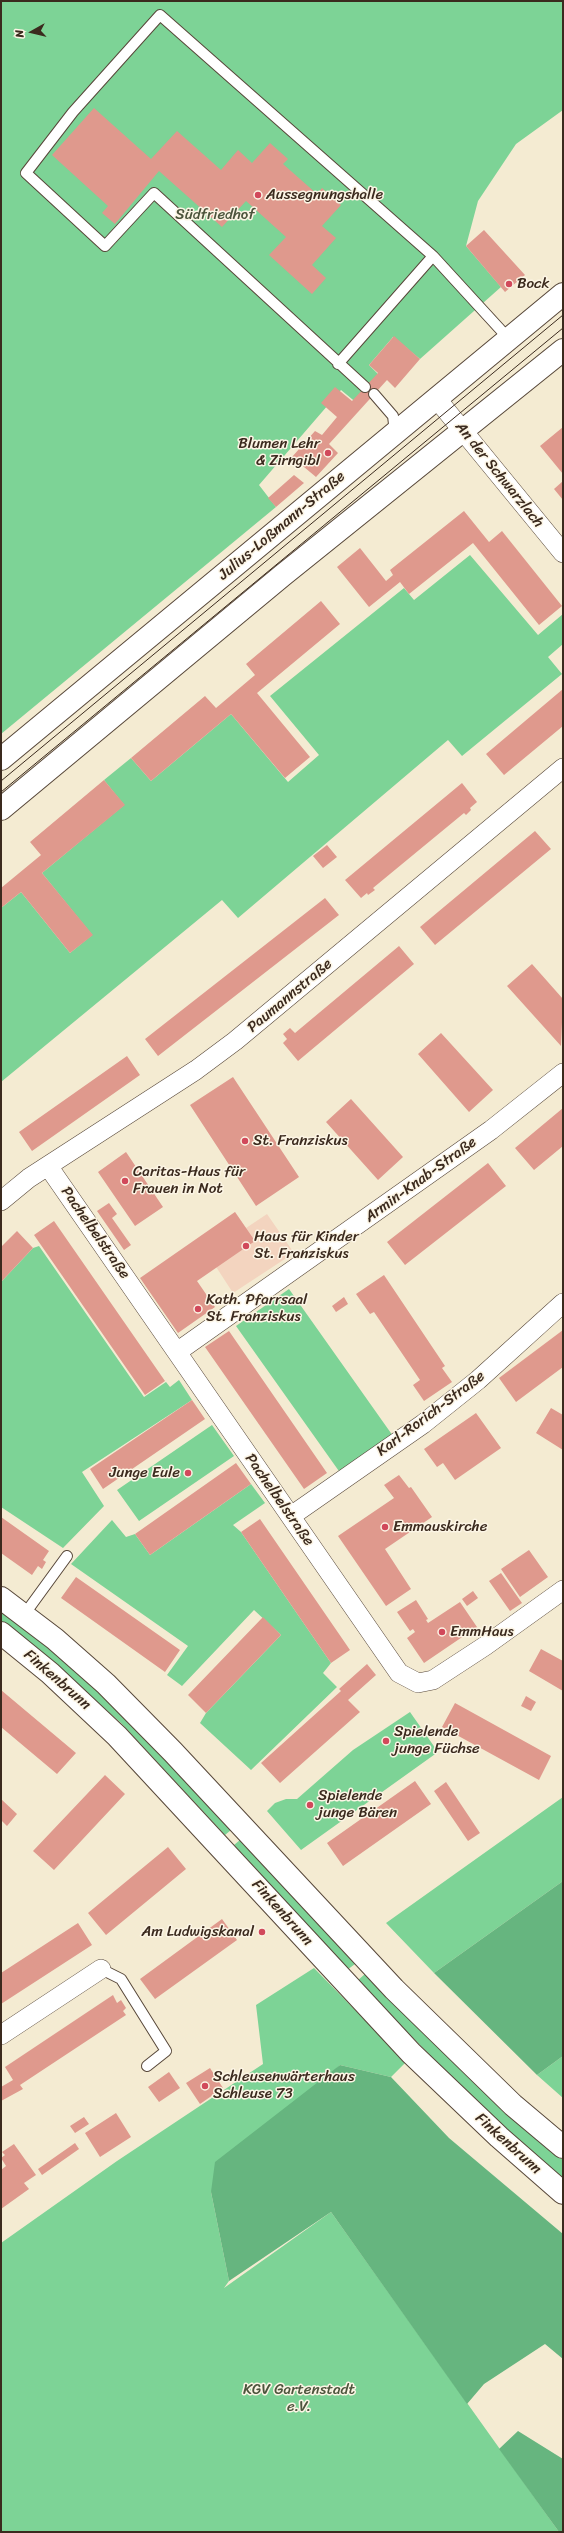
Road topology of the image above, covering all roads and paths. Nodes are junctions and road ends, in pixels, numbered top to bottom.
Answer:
1 (433, 256) junction
2 (563, 294) edge
3 (509, 339) junction
4 (563, 350) edge
5 (338, 364) junction
6 (365, 387) dead end
7 (374, 394) dead end
8 (436, 398) junction
9 (463, 431) junction
10 (395, 432) junction
11 (563, 553) edge
12 (1, 758) edge
13 (563, 768) edge
14 (1, 809) edge
15 (563, 1073) edge
16 (48, 1166) junction
17 (1, 1201) edge
18 (563, 1303) edge
19 (177, 1352) junction
20 (290, 1516) junction
21 (67, 1556) dead end
22 (563, 1590) edge
23 (1, 1598) edge
24 (24, 1615) junction
25 (1, 1633) edge
26 (101, 1969) joint
27 (1, 2035) edge
28 (147, 2066) dead end
29 (563, 2147) edge
30 (563, 2193) edge

1 - 3 lane
1 - 5 lane
1 - 5 lane
2 - 3 main road, Julius-Loßmann-Straße
3 - 8 main road, Julius-Loßmann-Straße
4 - 9 main road
5 - 6 lane
7 - 10 lane
8 - 9 street, An der Schwarzlach
8 - 10 main road, Julius-Loßmann-Straße
9 - 11 street, An der Schwarzlach
9 - 14 main road
10 - 12 main road, Julius-Loßmann-Straße
13 - 16 street, Paumannstraße
15 - 19 street, Armin-Knab-Straße
16 - 17 street, Paumannstraße
16 - 19 street, Pachelbelstraße
18 - 20 street, Karl-Rorich-Straße
19 - 20 street, Pachelbelstraße
20 - 22 street, Pachelbelstraße
21 - 24 lane
23 - 24 main road, Finkenbrunn
24 - 29 main road, Finkenbrunn
25 - 30 main road, Finkenbrunn
26 - 27 street
26 - 28 lane

